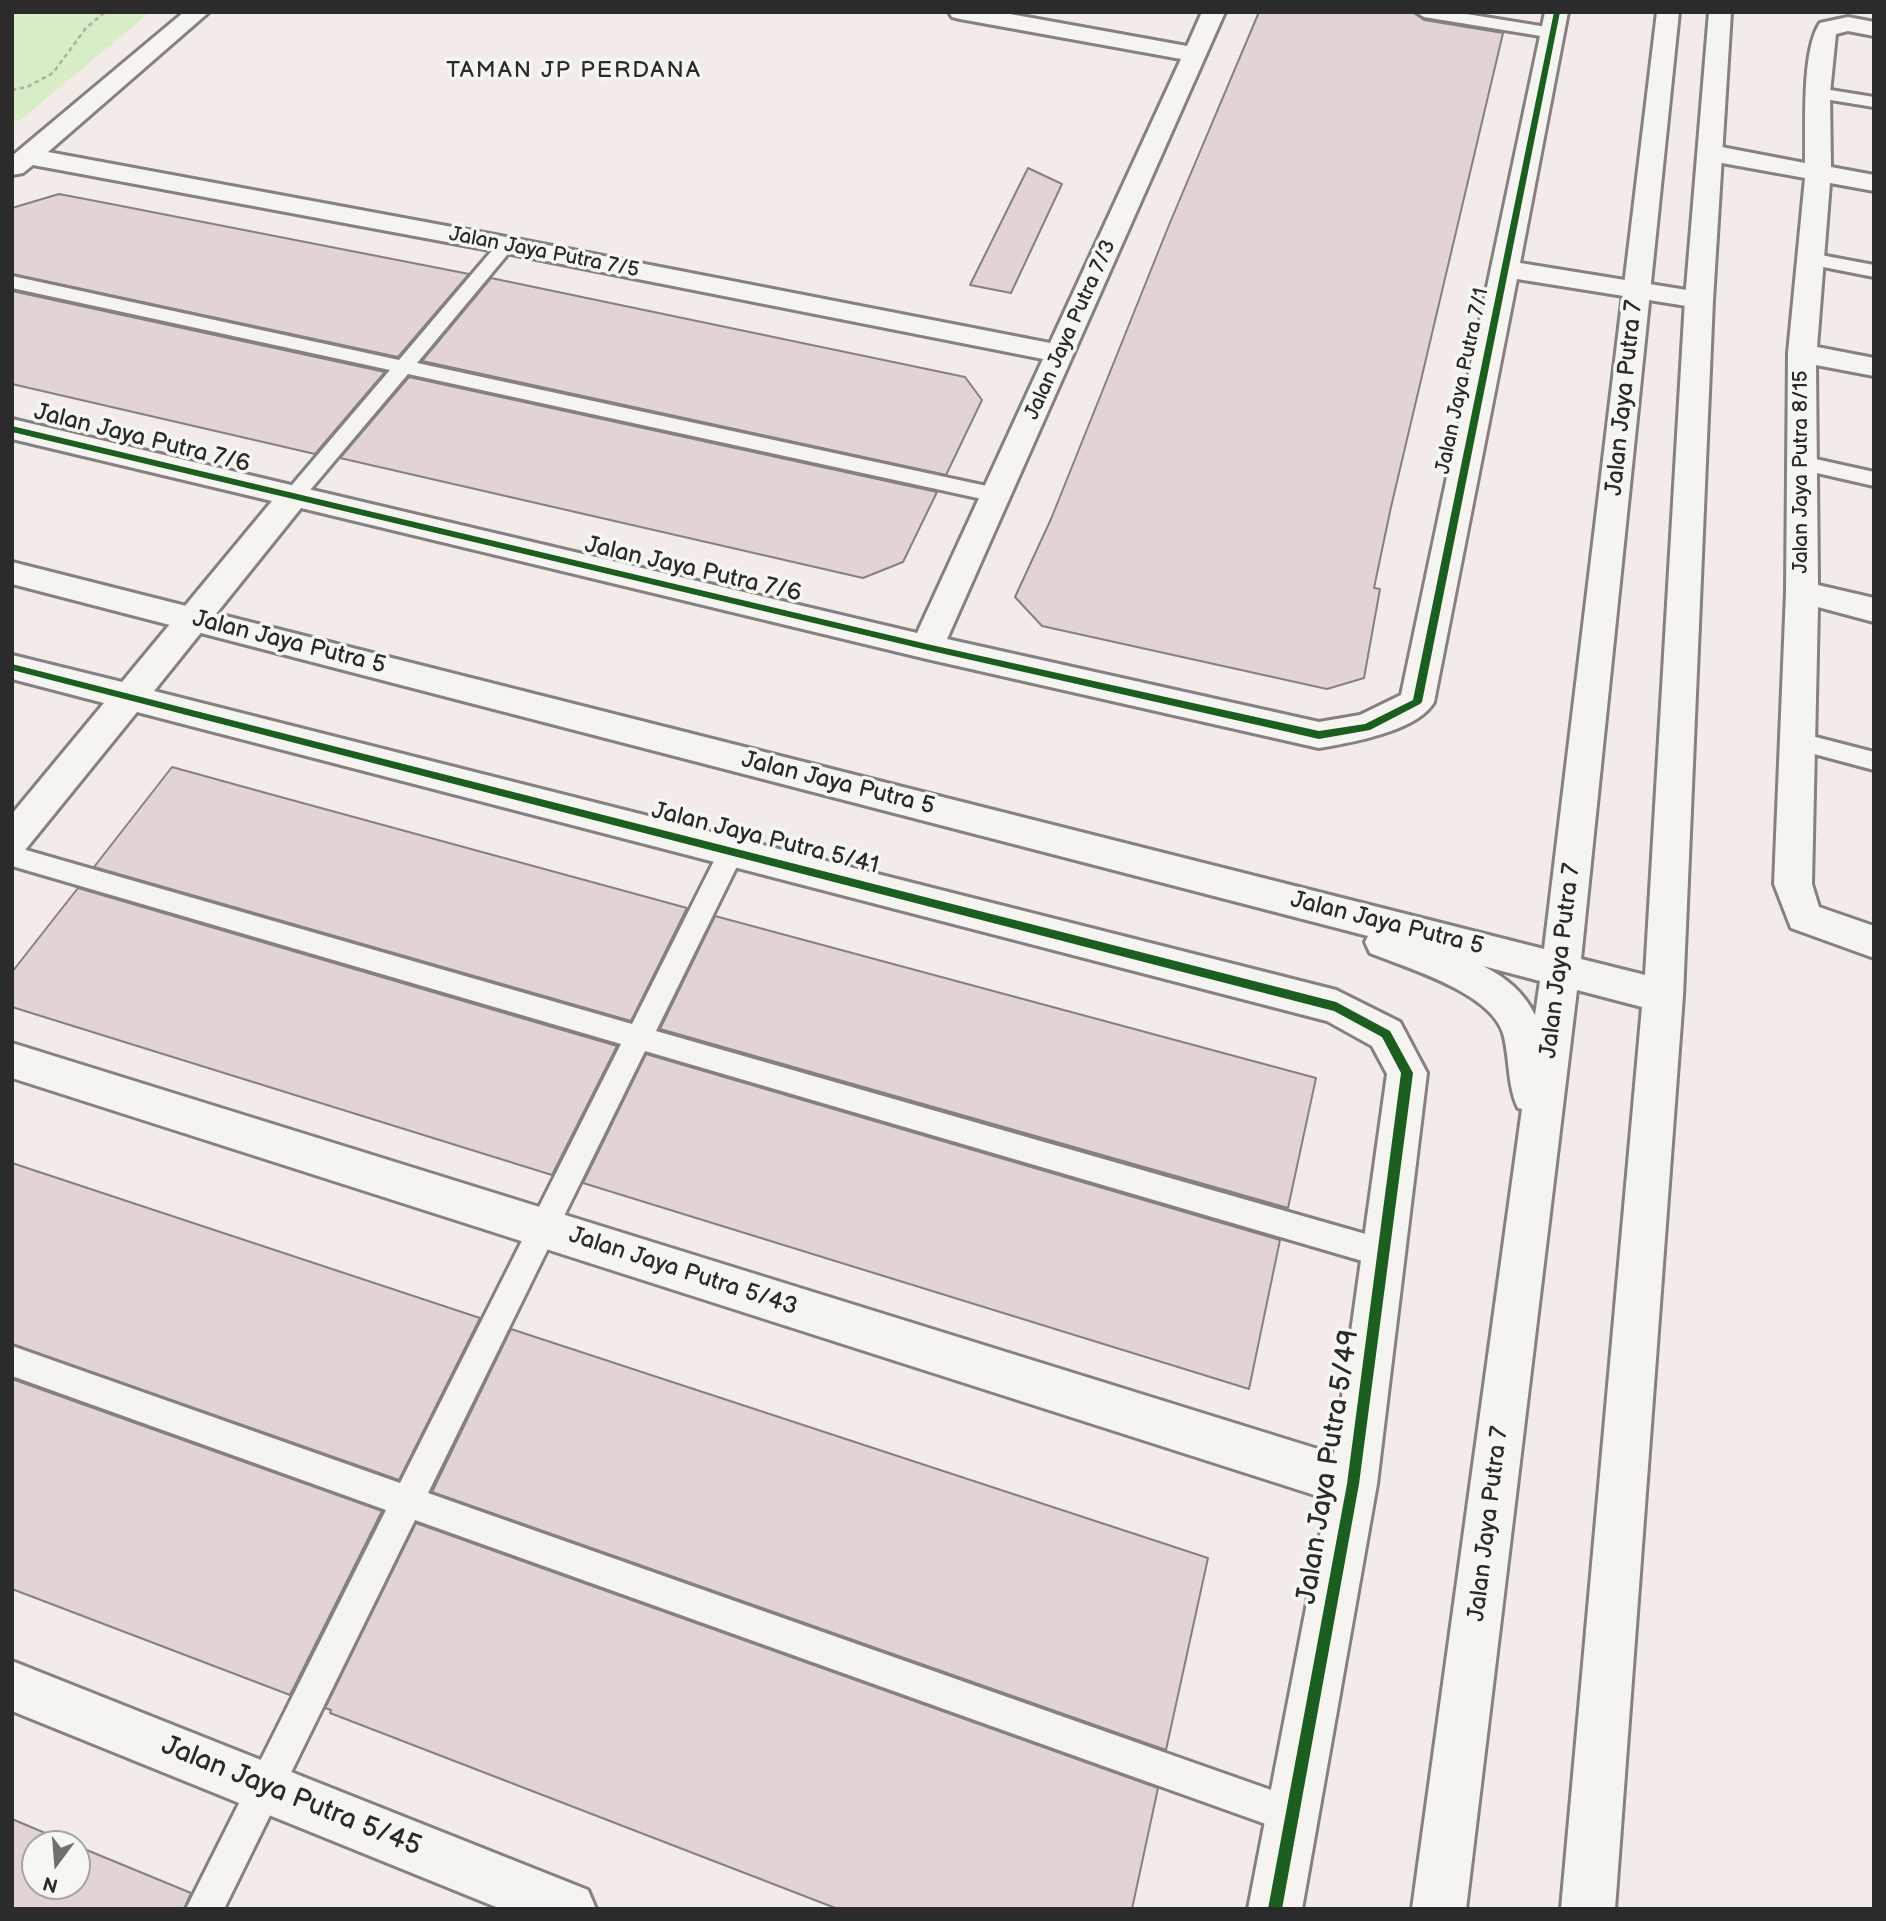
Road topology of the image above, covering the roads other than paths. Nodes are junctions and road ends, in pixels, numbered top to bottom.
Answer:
1 (198, 12) edge
2 (960, 12) edge
3 (1214, 12) edge
4 (1424, 12) edge
5 (1668, 12) edge
6 (1720, 12) edge
7 (1555, 23) edge
8 (1874, 29) edge
9 (1195, 55) junction
10 (1818, 93) junction
11 (1874, 102) edge
12 (1711, 153) junction
13 (18, 160) edge
14 (1818, 172) junction
15 (1874, 183) edge
16 (506, 245) junction
17 (1810, 259) junction
18 (1507, 261) junction
19 (1874, 271) edge
20 (12, 282) edge
21 (1638, 283) junction
22 (1700, 292) junction
23 (1802, 353) junction
24 (1060, 354) junction
25 (404, 366) junction
26 (1874, 367) edge
27 (12, 429) edge
28 (1802, 463) junction
29 (1874, 479) edge
30 (996, 495) junction
31 (293, 497) junction
32 (12, 573) edge
33 (1802, 592) junction
34 (1874, 610) edge
35 (194, 619) junction
36 (927, 647) junction
37 (12, 667) edge
38 (128, 698) junction
39 (1367, 727) joint
40 (1796, 741) junction
41 (1874, 761) edge
42 (12, 840) edge
43 (730, 852) junction
44 (12, 856) edge
45 (1277, 895) junction
46 (1874, 942) edge
47 (1561, 967) junction
48 (1663, 996) junction
49 (1386, 1034) joint
50 (639, 1038) junction
51 (12, 1060) edge
52 (1538, 1149) junction
53 (544, 1228) junction
54 (1383, 1253) junction
55 (12, 1361) edge
56 (1353, 1484) junction
57 (407, 1501) junction
58 (12, 1686) edge
59 (265, 1787) junction
60 (1291, 1815) junction
61 (204, 1909) edge
62 (569, 1909) edge
63 (1275, 1909) edge
64 (1439, 1909) edge
65 (1588, 1909) edge

1 - 13 street
2 - 9 street
3 - 9 street, Jalan Jaya Putra 7/3
4 - 7 lane
5 - 21 street, Jalan Jaya Putra 7
6 - 12 street
7 - 18 street, Jalan Jaya Putra 7/1
8 - 10 street, Jalan Jaya Putra 8/15
9 - 24 street, Jalan Jaya Putra 7/3
10 - 11 lane
10 - 14 street, Jalan Jaya Putra 8/15
12 - 14 street
12 - 22 street
13 - 16 street, Jalan Jaya Putra 7/5
14 - 15 street
14 - 17 street, Jalan Jaya Putra 8/15
16 - 24 street, Jalan Jaya Putra 7/5
16 - 25 lane
17 - 19 lane
17 - 23 street, Jalan Jaya Putra 8/15
18 - 21 street
18 - 39 street, Jalan Jaya Putra 7/1
20 - 25 lane
21 - 22 street
21 - 47 street, Jalan Jaya Putra 7
22 - 48 street
23 - 26 street
23 - 28 street, Jalan Jaya Putra 8/15
24 - 30 street, Jalan Jaya Putra 7/3
25 - 30 lane
25 - 31 lane
27 - 31 street, Jalan Jaya Putra 7/6
28 - 29 lane
28 - 33 street, Jalan Jaya Putra 8/15
30 - 36 street, Jalan Jaya Putra 7/3
31 - 35 street
31 - 36 street, Jalan Jaya Putra 7/6
32 - 35 street, Jalan Jaya Putra 5
33 - 34 street
33 - 40 street, Jalan Jaya Putra 8/15
35 - 38 street
35 - 45 street, Jalan Jaya Putra 5
36 - 39 street, Jalan Jaya Putra 7/6
37 - 38 street, Jalan Jaya Putra 5/41
38 - 42 street
38 - 43 street, Jalan Jaya Putra 5/41
40 - 41 lane
40 - 46 street, Jalan Jaya Putra 8/15
43 - 49 street, Jalan Jaya Putra 5/41
43 - 50 lane
44 - 50 lane
45 - 47 street, Jalan Jaya Putra 5
45 - 52 street
47 - 48 street, Jalan Jaya Putra 5
47 - 52 street, Jalan Jaya Putra 7
48 - 65 street
49 - 54 street, Jalan Jaya Putra 5/49
50 - 53 lane
50 - 54 lane
51 - 53 street, Jalan Jaya Putra 5/43
52 - 64 street, Jalan Jaya Putra 7
53 - 56 street, Jalan Jaya Putra 5/43
53 - 57 lane
54 - 56 street, Jalan Jaya Putra 5/49
55 - 57 lane
56 - 60 street, Jalan Jaya Putra 5/49
57 - 59 lane
57 - 60 lane
58 - 59 street, Jalan Jaya Putra 5/45
59 - 61 lane
59 - 62 street, Jalan Jaya Putra 5/45
60 - 63 street, Jalan Jaya Putra 5/49

